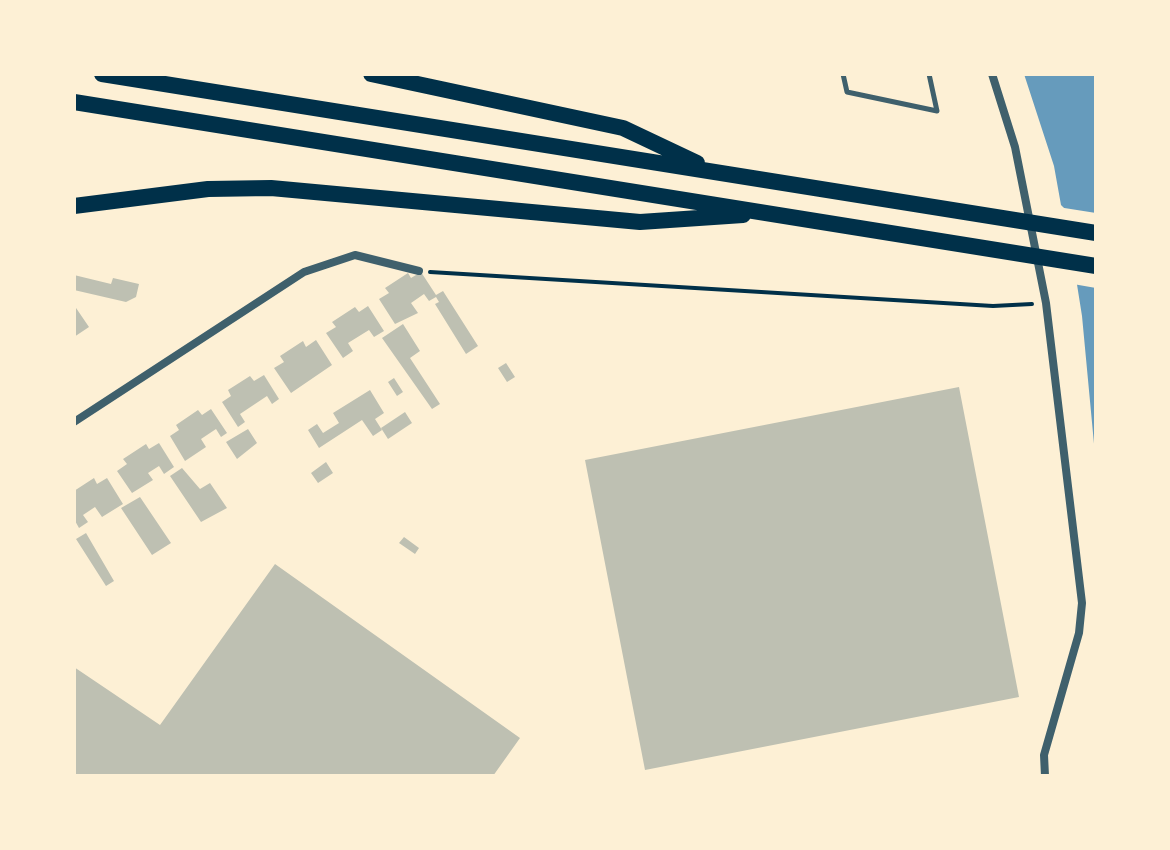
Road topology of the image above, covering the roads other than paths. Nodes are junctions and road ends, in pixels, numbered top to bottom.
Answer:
1 (102, 74) edge
2 (371, 74) edge
3 (843, 74) edge
4 (929, 74) edge
5 (992, 74) edge
6 (74, 102) edge
7 (717, 172) junction
8 (74, 206) edge
9 (772, 213) junction
10 (1096, 233) edge
11 (1096, 266) edge
12 (419, 271) road end
13 (74, 422) edge
14 (1045, 776) edge

1 - 7 highway
2 - 7 highway
3 - 4 lane
5 - 14 street
6 - 9 highway
7 - 10 highway
8 - 9 highway
9 - 11 highway
12 - 13 street

